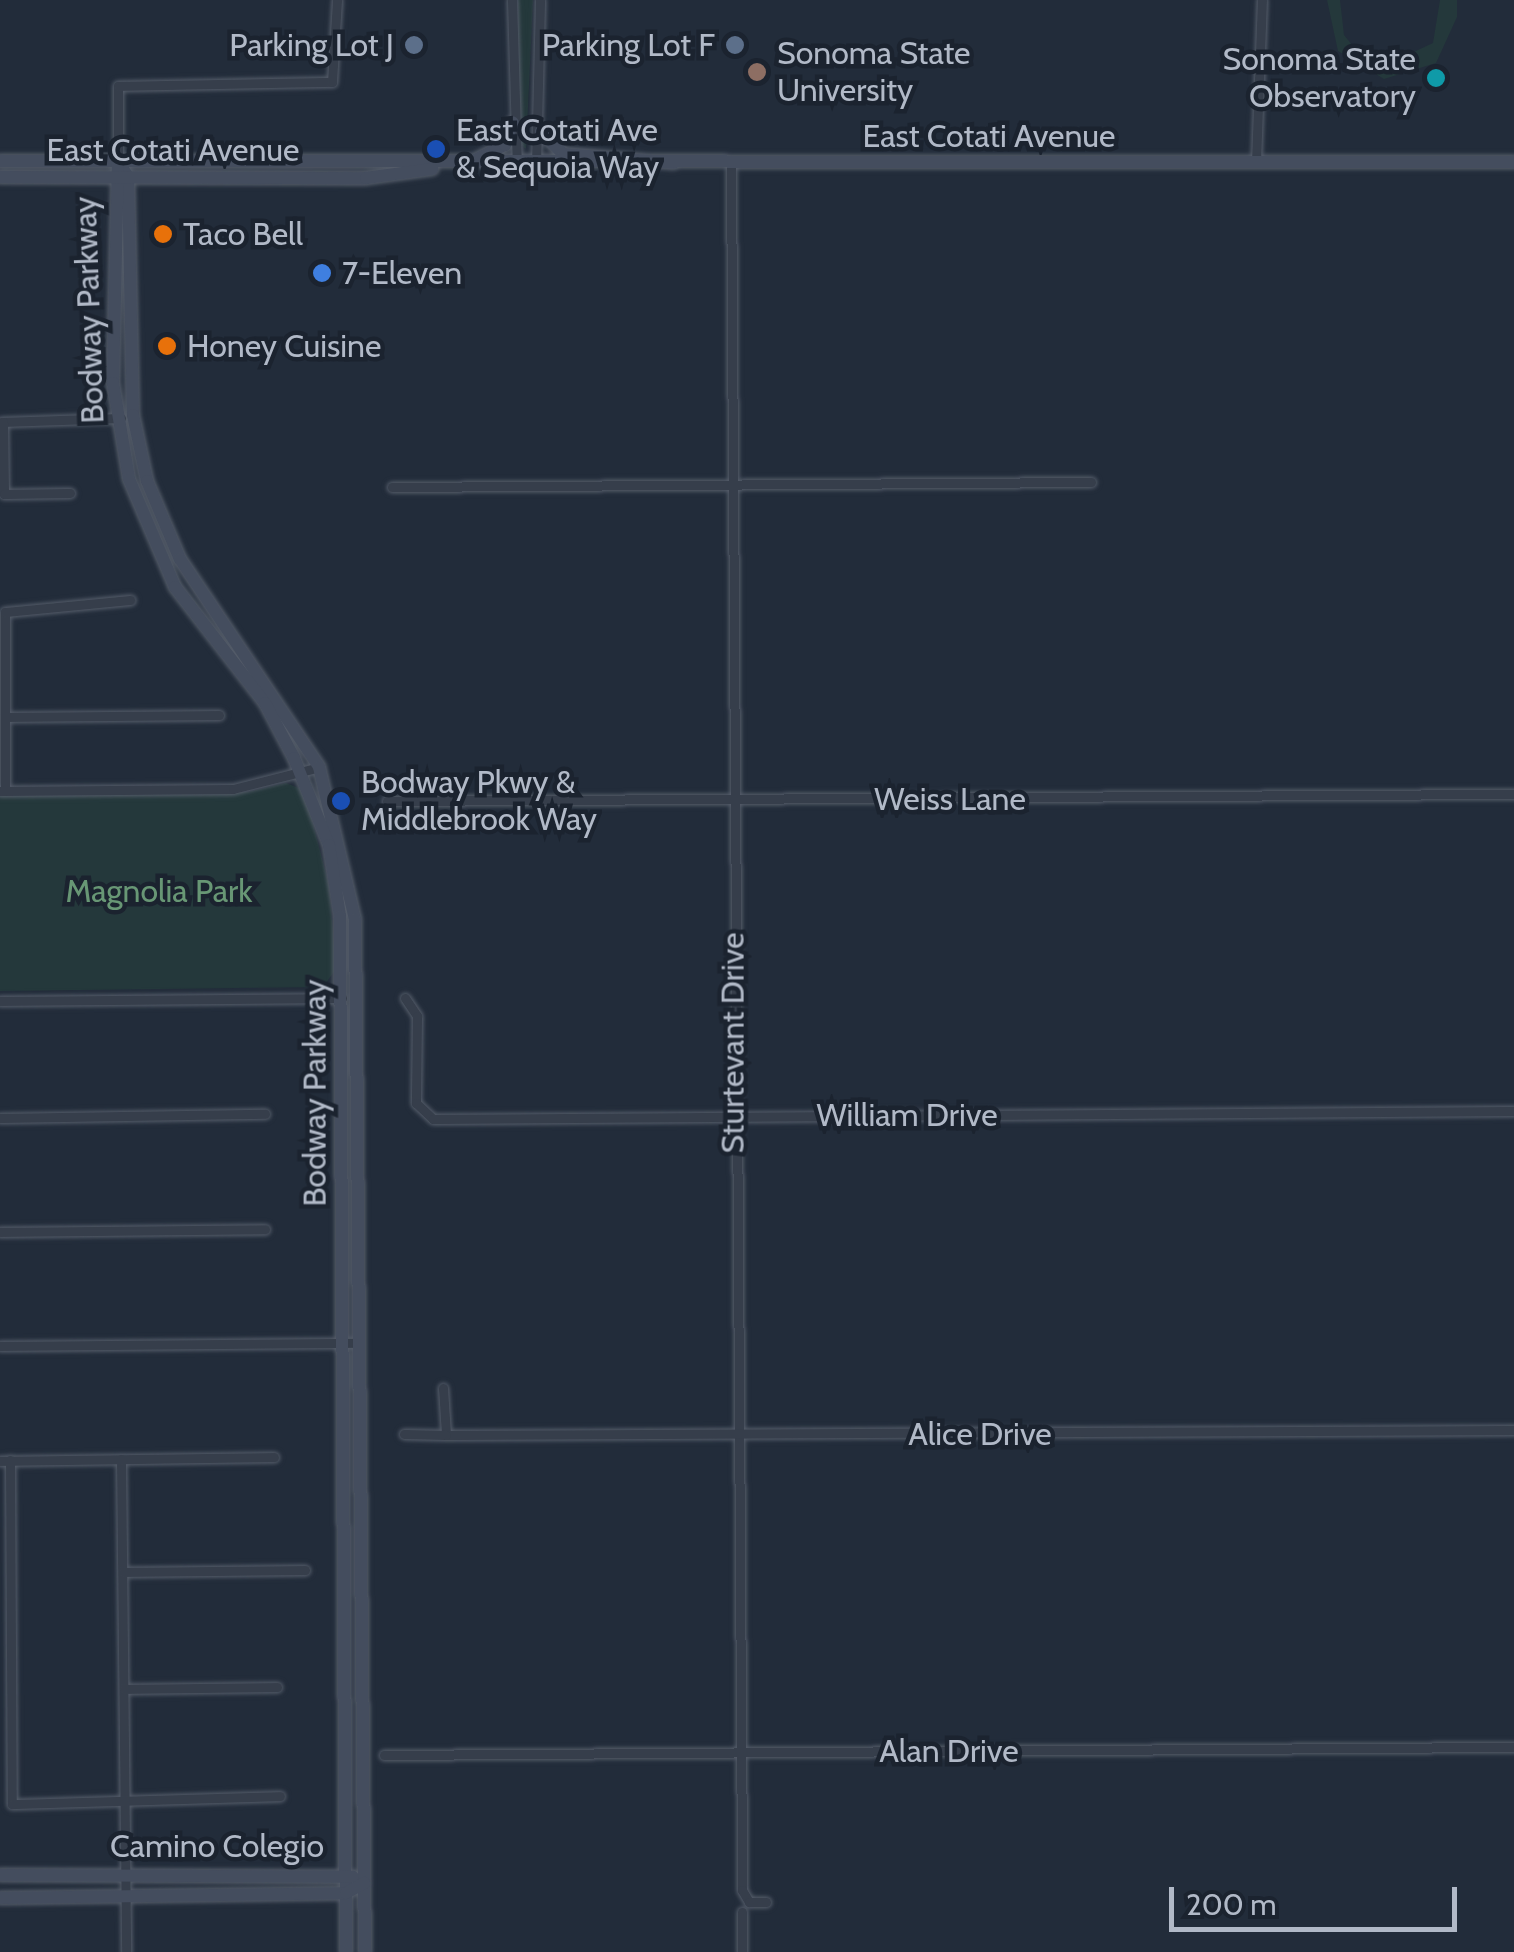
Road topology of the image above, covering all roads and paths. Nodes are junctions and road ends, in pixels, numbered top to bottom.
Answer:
1 (337, 0) edge
2 (512, 0) edge
3 (540, 0) edge
4 (1262, 0) edge
5 (513, 122) junction
6 (541, 131) junction
7 (0, 161) edge
8 (118, 162) junction
9 (1256, 162) junction
10 (1514, 162) edge
11 (465, 164) junction
12 (517, 165) junction
13 (536, 165) junction
14 (731, 165) junction
15 (686, 166) junction
16 (0, 177) edge
17 (112, 177) junction
18 (128, 178) junction
19 (133, 415) junction
20 (116, 420) junction
21 (2, 422) edge
22 (1092, 482) dead end
23 (731, 484) junction
24 (392, 487) dead end
25 (70, 493) dead end
26 (130, 600) dead end
27 (219, 715) dead end
28 (5, 717) junction
29 (319, 767) junction
30 (302, 775) junction
31 (3, 792) edge
32 (1514, 794) edge
33 (734, 800) junction
34 (387, 802) dead end
35 (349, 998) junction
36 (404, 998) dead end
37 (0, 1002) edge
38 (1514, 1111) edge
39 (265, 1114) dead end
40 (732, 1116) junction
41 (0, 1118) edge
42 (265, 1229) dead end
43 (0, 1232) edge
44 (344, 1343) junction
45 (359, 1343) junction
46 (0, 1346) edge
47 (443, 1388) dead end
48 (1514, 1430) edge
49 (404, 1434) dead end
50 (446, 1434) junction
51 (739, 1436) junction
52 (274, 1457) dead end
53 (122, 1459) junction
54 (5, 1460) edge
55 (304, 1570) dead end
56 (122, 1572) junction
57 (277, 1687) dead end
58 (124, 1688) junction
59 (1514, 1747) edge
60 (740, 1752) junction
61 (384, 1755) dead end
62 (280, 1796) dead end
63 (125, 1803) junction
64 (126, 1873) junction
65 (347, 1873) junction
66 (0, 1875) edge
67 (364, 1883) junction
68 (346, 1894) junction
69 (0, 1898) edge
70 (126, 1898) junction
71 (766, 1902) dead end
72 (742, 1912) dead end
73 (126, 1952) edge
74 (346, 1952) edge
75 (365, 1952) edge
76 (742, 1952) edge

1 - 8 street
2 - 5 street
3 - 6 street
4 - 9 street
5 - 11 street
5 - 12 street
6 - 13 street
6 - 15 street
7 - 8 street, East Cotati Avenue
8 - 11 street, East Cotati Avenue
8 - 17 street, Bodway Parkway
8 - 18 street, Bodway Parkway
9 - 10 street, East Cotati Avenue
9 - 14 street, East Cotati Avenue
11 - 12 street, East Cotati Avenue
11 - 18 street, East Cotati Avenue
12 - 13 street, East Cotati Avenue
13 - 15 street, East Cotati Avenue
14 - 15 street, East Cotati Avenue
14 - 23 street, Sturtevant Drive
16 - 17 street, East Cotati Avenue
17 - 18 street, East Cotati Avenue
17 - 20 street, Bodway Parkway
18 - 19 street, Bodway Parkway
19 - 20 street
19 - 29 street, Bodway Parkway
20 - 21 street
20 - 30 street, Bodway Parkway
21 - 25 street
22 - 23 street
23 - 24 street
23 - 33 street, Sturtevant Drive
26 - 28 street
27 - 28 street
28 - 31 street
29 - 30 street
29 - 35 street, Bodway Parkway
30 - 31 street
30 - 35 street, Bodway Parkway
32 - 33 street, Weiss Lane
33 - 34 street, Weiss Lane
33 - 40 street, Sturtevant Drive
35 - 37 street
35 - 44 street, Bodway Parkway
35 - 45 street, Bodway Parkway
36 - 40 street, William Drive
38 - 40 street, William Drive
39 - 41 street
40 - 51 street, Sturtevant Drive
42 - 43 street
44 - 45 street
44 - 46 street
44 - 65 street, Bodway Parkway
45 - 67 street, Bodway Parkway
47 - 50 street
48 - 51 street, Alice Drive
49 - 50 street, Alice Drive
50 - 51 street, Alice Drive
51 - 60 street, Sturtevant Drive
52 - 53 street
53 - 54 street
53 - 56 street
54 - 63 street
55 - 56 street
56 - 58 street
57 - 58 street
58 - 63 street
59 - 60 street, Alan Drive
60 - 61 street, Alan Drive
60 - 71 street, Sturtevant Drive
62 - 63 street
63 - 64 street
64 - 65 street, Camino Colegio
64 - 66 street, Camino Colegio
64 - 70 street
65 - 67 street, Camino Colegio
65 - 68 street, Bodway Parkway
67 - 68 street, Camino Colegio
67 - 75 street, Bodway Parkway
68 - 70 street, Camino Colegio
68 - 74 street, Bodway Parkway
69 - 70 street, Camino Colegio
70 - 73 street
72 - 76 street

